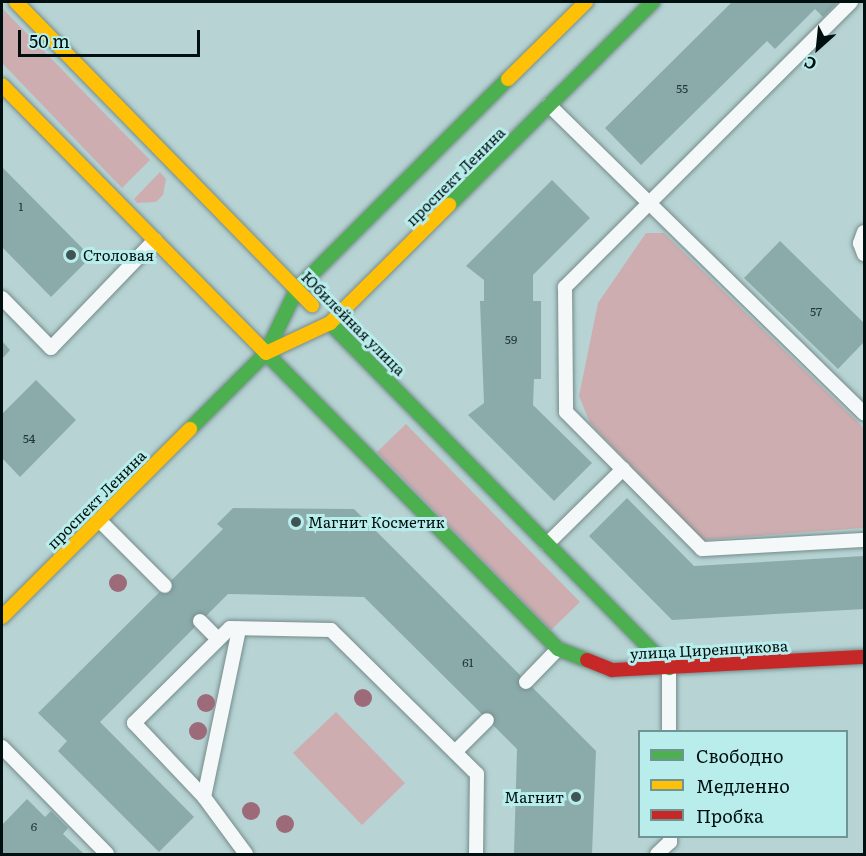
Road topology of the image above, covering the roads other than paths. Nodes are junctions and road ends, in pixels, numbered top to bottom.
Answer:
1 (16, 2) edge
2 (586, 2) edge
3 (653, 2) edge
4 (851, 2) edge
5 (2, 86) edge
6 (549, 105) junction
7 (649, 203) junction
8 (864, 232) edge
9 (155, 240) junction
10 (864, 254) edge
11 (297, 289) junction
12 (2, 298) edge
13 (330, 323) junction
14 (266, 353) junction
15 (864, 414) edge
16 (623, 469) junction
17 (99, 520) junction
18 (864, 540) edge
19 (547, 544) junction
20 (165, 586) dead end
21 (2, 617) edge
22 (200, 621) dead end
23 (240, 628) junction
24 (218, 639) junction
25 (558, 649) junction
26 (864, 657) edge
27 (669, 668) junction
28 (526, 682) dead end
29 (488, 720) dead end
30 (669, 730) edge
31 (2, 747) edge
32 (455, 752) junction
33 (204, 797) junction
34 (670, 838) edge
35 (107, 855) edge
36 (246, 855) edge
37 (476, 855) edge
38 (657, 855) edge

1 - 11 main road, Юбилейная улица
2 - 11 main road, проспект Ленина
3 - 6 main road, проспект Ленина
4 - 7 lane
5 - 9 main road
6 - 7 lane
6 - 13 main road, проспект Ленина
7 - 15 lane
7 - 16 lane
8 - 10 lane
9 - 12 lane
9 - 14 main road
11 - 13 main road, Юбилейная улица
11 - 14 main road, проспект Ленина
13 - 14 main road, проспект Ленина
13 - 19 main road, Юбилейная улица
14 - 17 main road, проспект Ленина
14 - 25 main road
16 - 18 lane
16 - 19 lane
17 - 20 lane
17 - 21 main road, проспект Ленина
19 - 27 main road, Юбилейная улица
22 - 24 lane
23 - 24 lane
23 - 32 lane
23 - 33 lane
24 - 33 lane
25 - 27 main road, улица Циренщикова
25 - 28 lane
26 - 27 main road, улица Циренщикова
27 - 30 lane
29 - 32 lane
31 - 35 lane
32 - 37 lane
33 - 36 lane
34 - 38 lane

